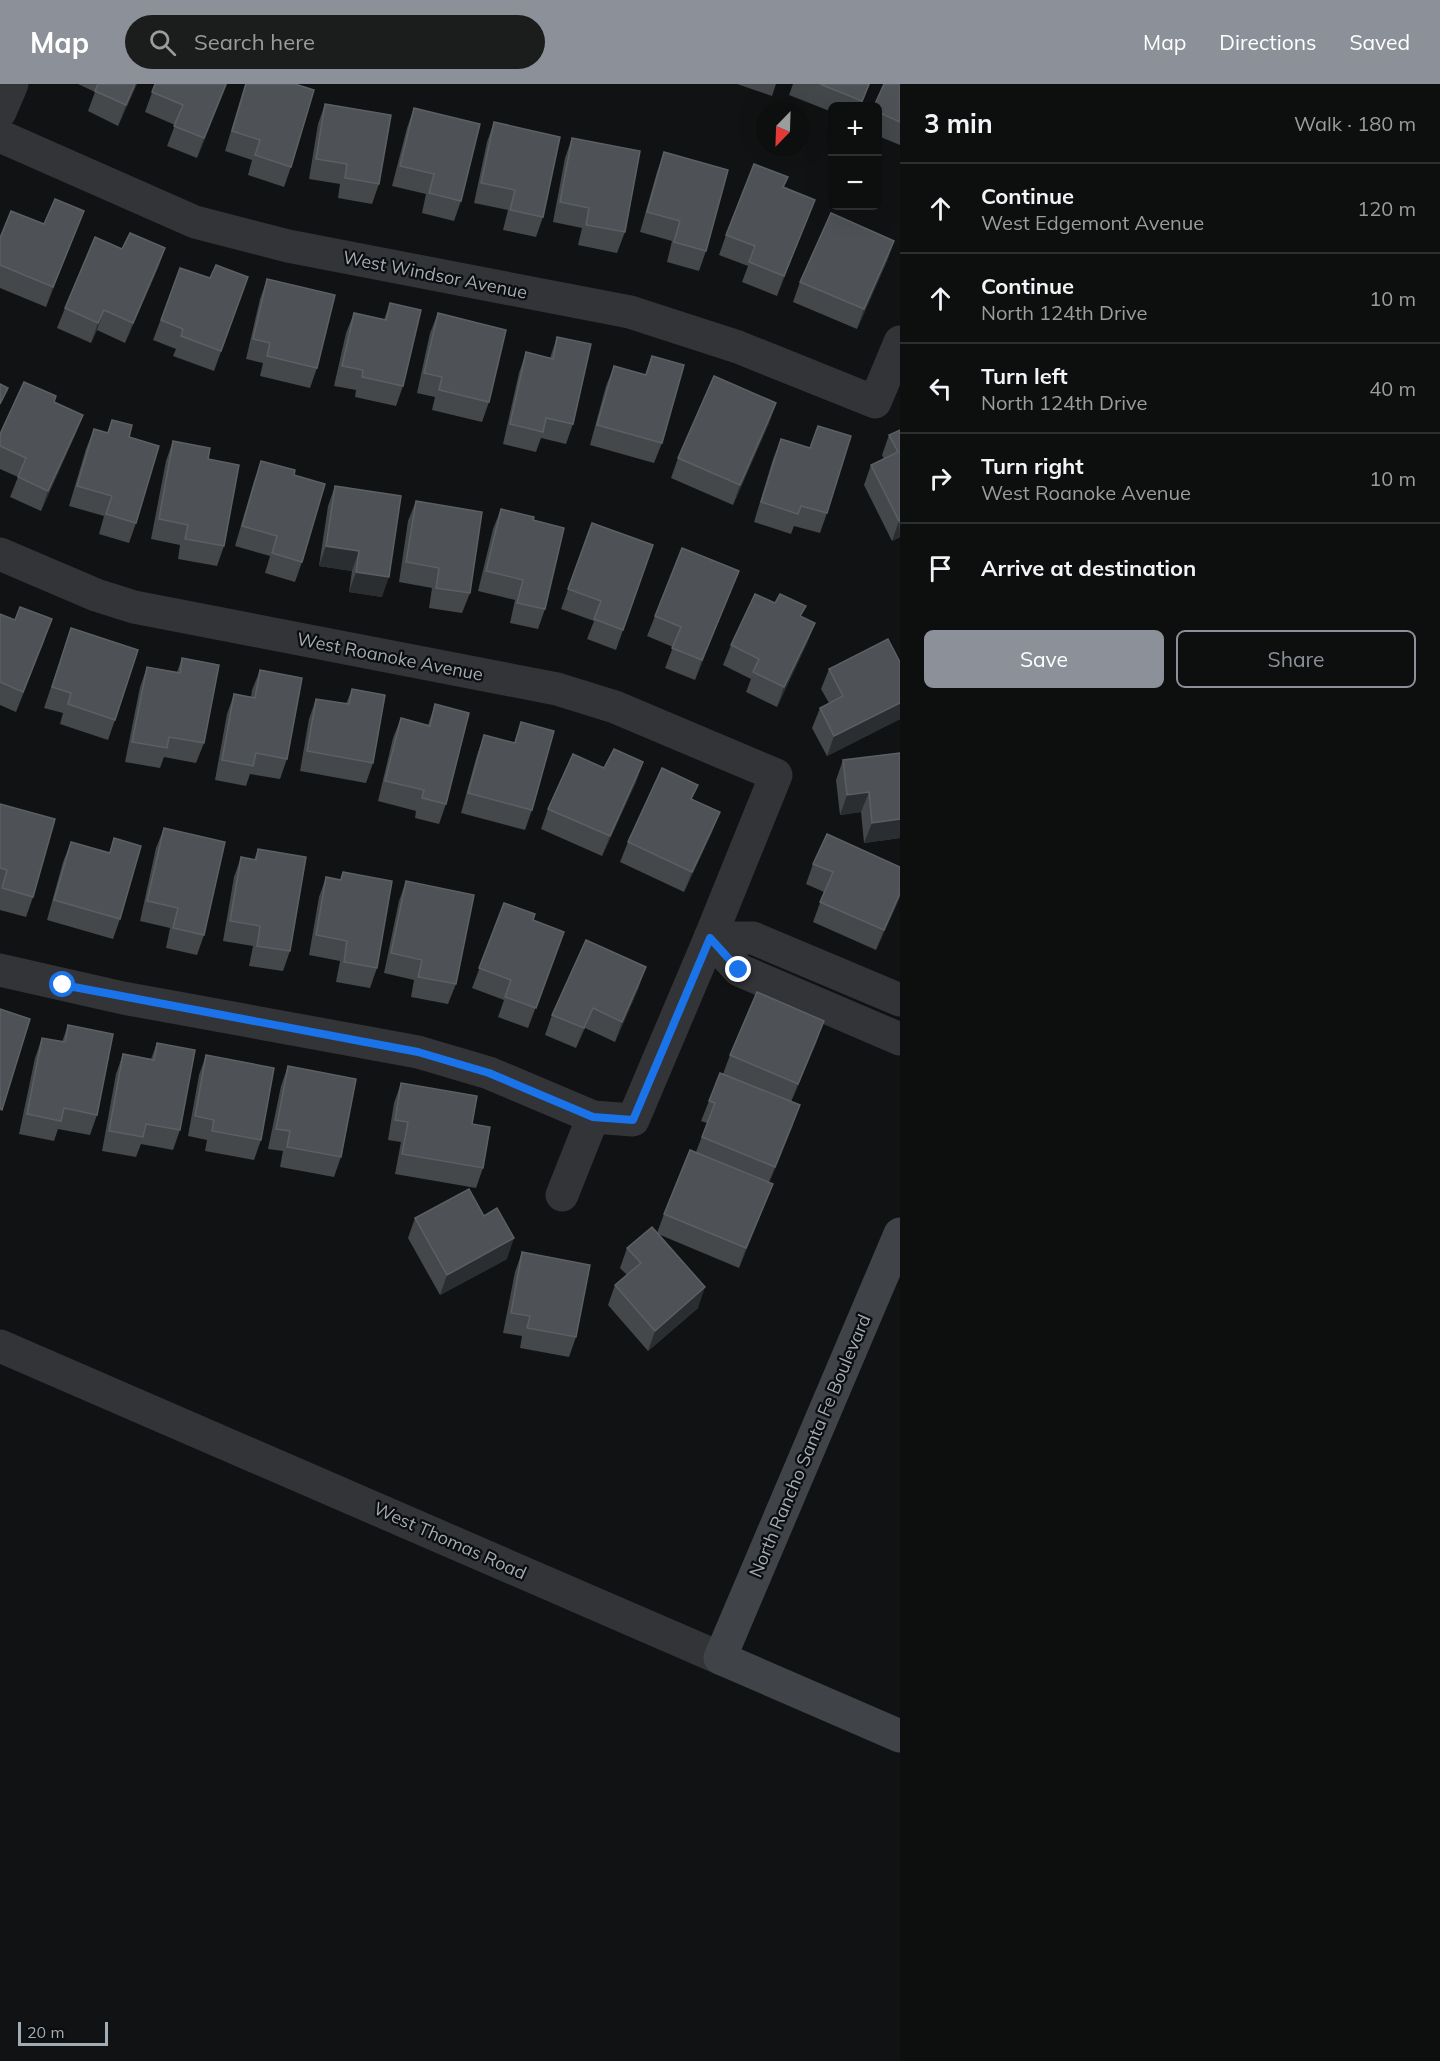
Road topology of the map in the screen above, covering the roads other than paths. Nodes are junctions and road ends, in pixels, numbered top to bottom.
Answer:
1 (12, 84) edge
2 (0, 112) edge
3 (0, 136) edge
4 (900, 342) edge
5 (0, 554) edge
6 (710, 938) junction
7 (0, 970) edge
8 (900, 1000) edge
9 (900, 1039) edge
10 (593, 1117) junction
11 (562, 1196) dead end
12 (900, 1234) edge
13 (0, 1346) edge
14 (720, 1658) junction
15 (900, 1736) edge

1 - 2 street
3 - 4 street, West Windsor Avenue
5 - 6 street, West Roanoke Avenue
6 - 8 street
6 - 9 street
6 - 10 street
7 - 10 street
10 - 11 street
12 - 14 street, North Rancho Santa Fe Boulevard
13 - 14 street, West Thomas Road
14 - 15 street, West Thomas Road

